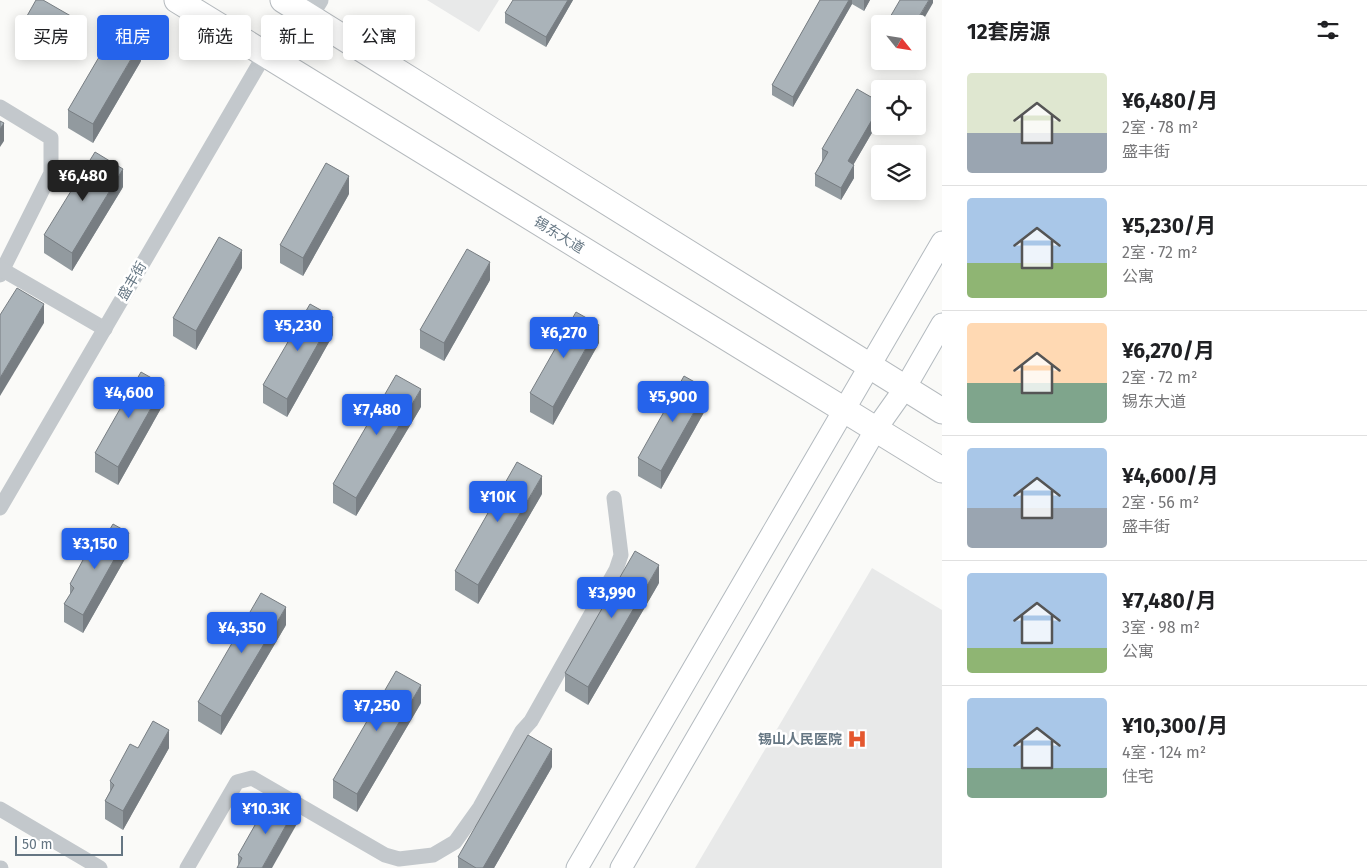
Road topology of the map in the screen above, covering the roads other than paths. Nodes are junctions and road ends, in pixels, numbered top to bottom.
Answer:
1 (176, 0) edge
2 (284, 0) edge
3 (314, 8) edge
4 (261, 52) edge
5 (262, 60) edge
6 (275, 60) edge
7 (0, 107) edge
8 (942, 242) edge
9 (1, 272) edge
10 (942, 324) edge
11 (105, 329) junction
12 (870, 366) junction
13 (904, 388) junction
14 (844, 410) junction
15 (942, 411) edge
16 (876, 429) junction
17 (942, 470) edge
18 (614, 498) dead end
19 (0, 508) edge
20 (0, 809) edge
21 (100, 868) edge
22 (187, 868) edge
23 (577, 868) edge
24 (621, 868) edge

1 - 4 main road, 锡东大道
2 - 3 main road
3 - 12 main road
5 - 11 street, 盛丰街
6 - 14 main road, 锡东大道
7 - 9 street
8 - 12 main road
9 - 11 street
10 - 13 main road
11 - 19 street, 盛丰街
12 - 13 main road
12 - 14 main road
13 - 15 main road
13 - 16 main road
14 - 16 main road, 锡东大道
14 - 23 main road
16 - 17 main road, 锡东大道
16 - 24 main road
18 - 22 street
20 - 21 street

